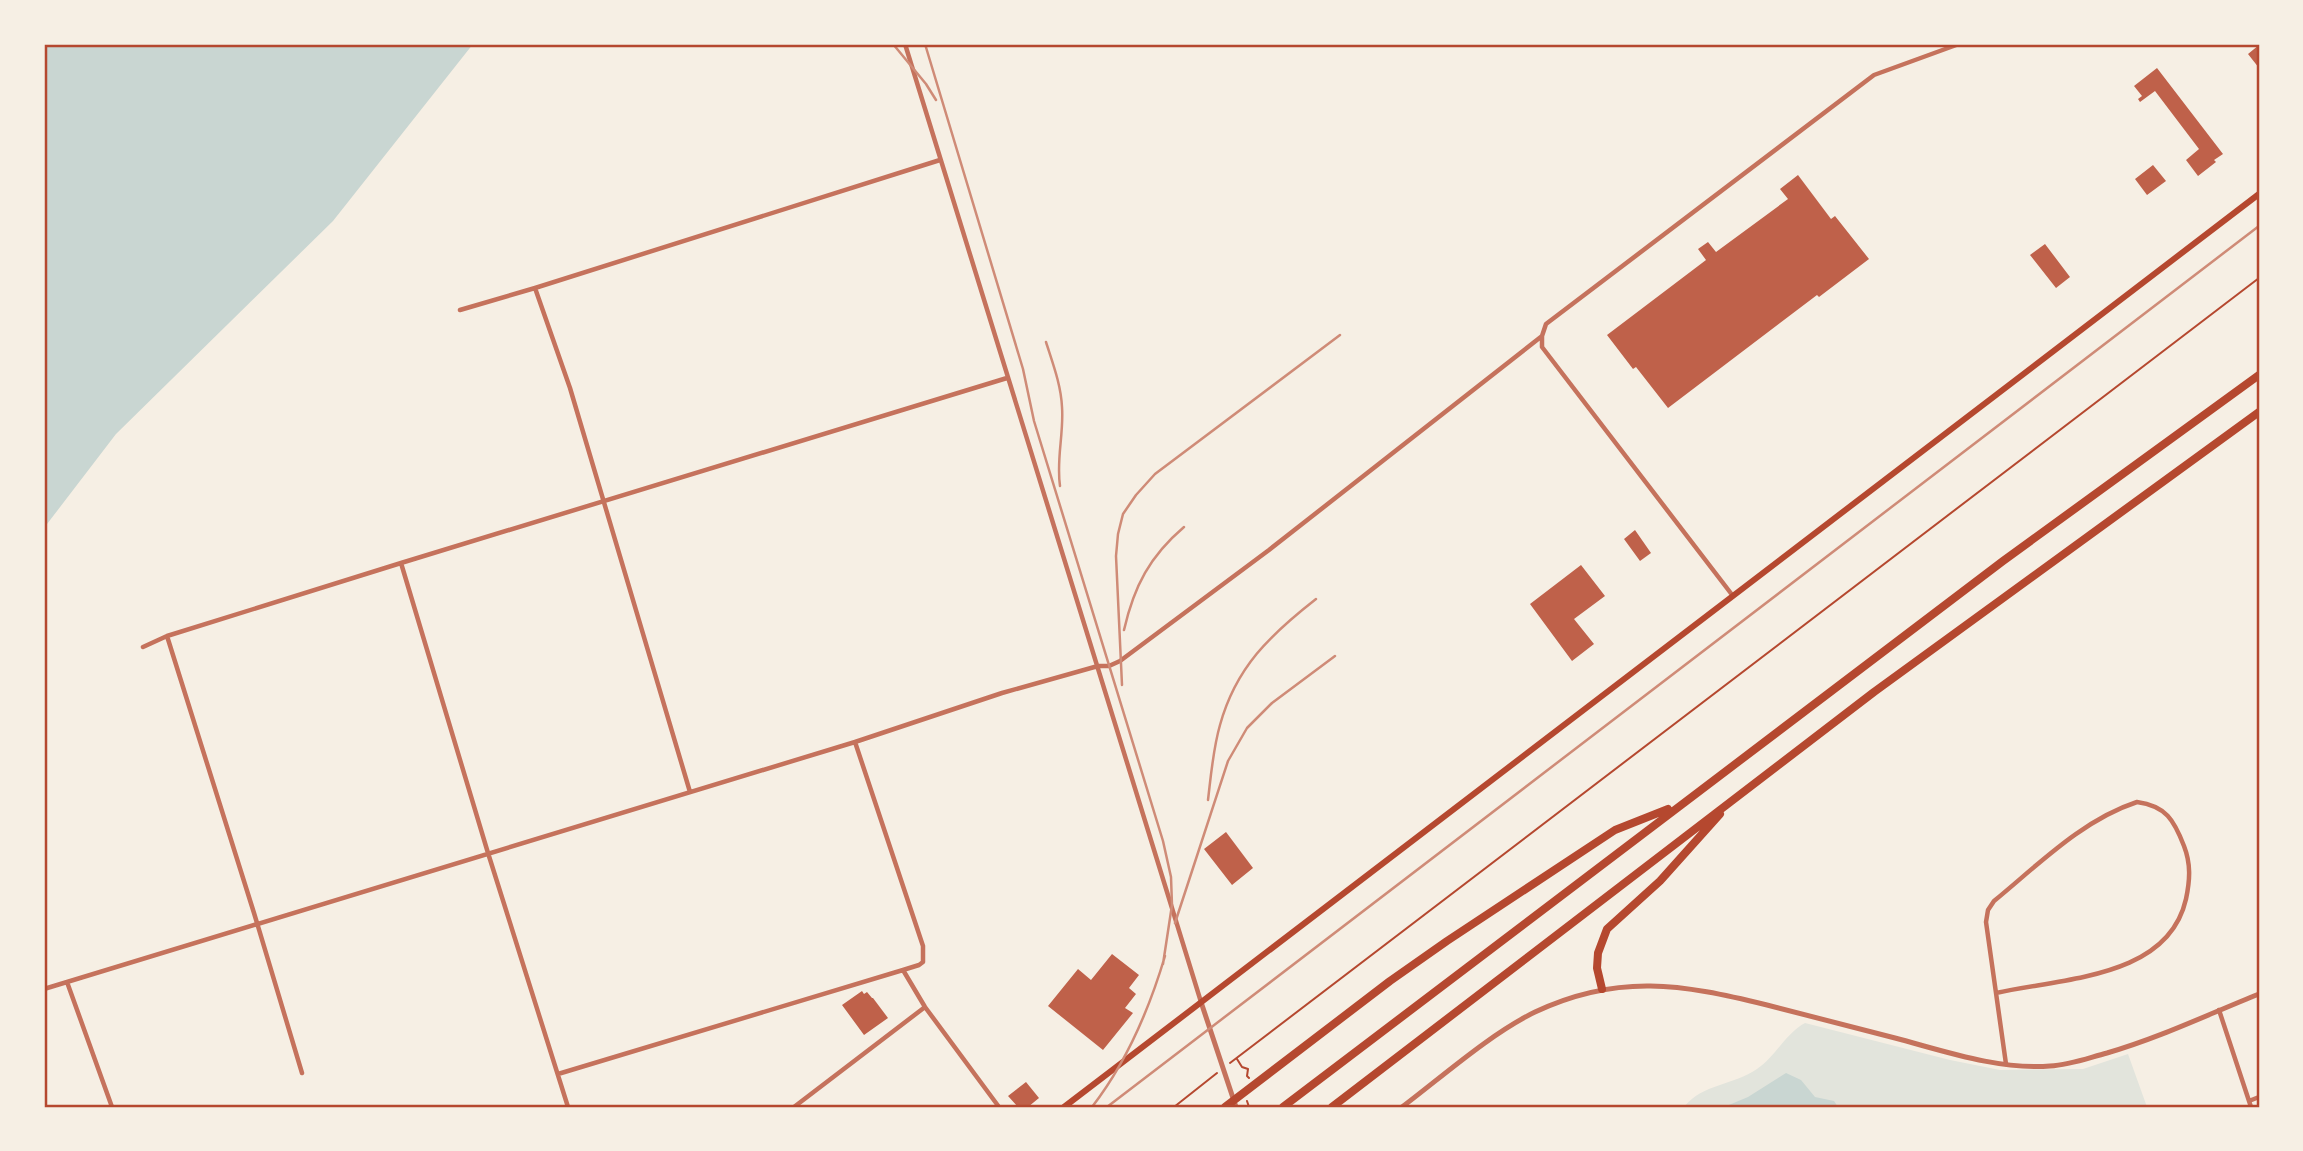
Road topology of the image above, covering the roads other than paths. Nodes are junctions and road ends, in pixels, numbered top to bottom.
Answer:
1 (905, 44) edge
2 (1959, 44) edge
3 (940, 160) junction
4 (2259, 194) edge
5 (535, 288) junction
6 (460, 310) dead end
7 (1542, 336) junction
8 (2259, 375) edge
9 (1007, 378) junction
10 (2259, 412) edge
11 (602, 501) junction
12 (401, 563) junction
13 (1733, 596) junction
14 (167, 636) junction
15 (143, 647) dead end
16 (1098, 666) junction
17 (855, 742) junction
18 (690, 792) junction
19 (1734, 798) junction
20 (1679, 805) junction
21 (488, 853) junction
22 (258, 925) junction
23 (903, 970) junction
24 (67, 982) junction
25 (44, 989) edge
26 (1602, 989) junction
27 (1996, 993) junction
28 (2259, 994) edge
29 (1201, 1002) junction
30 (925, 1007) junction
31 (2220, 1010) junction
32 (2006, 1064) junction
33 (302, 1073) dead end
34 (558, 1074) junction
35 (2259, 1097) edge
36 (1235, 1104) edge
37 (2250, 1104) edge
38 (112, 1107) edge
39 (568, 1107) edge
40 (794, 1107) edge
41 (999, 1107) edge
42 (1064, 1107) edge
43 (1225, 1107) edge
44 (1283, 1107) edge
45 (1332, 1107) edge
46 (1402, 1107) edge

1 - 3 street
2 - 7 street
3 - 5 street
3 - 9 street
4 - 13 main road
5 - 6 street
5 - 11 street
7 - 13 street
7 - 16 street
8 - 20 highway
9 - 11 street
9 - 16 street
10 - 19 highway
11 - 12 street
11 - 18 street
12 - 14 street
12 - 21 street
13 - 29 main road
14 - 15 street
14 - 22 street
16 - 17 street
16 - 29 street
17 - 18 street
17 - 23 street
18 - 21 street
19 - 26 highway
19 - 45 highway
20 - 36 highway
20 - 44 highway
21 - 22 street
21 - 34 street
22 - 24 street
22 - 33 street
23 - 30 street
23 - 34 street
24 - 25 street
24 - 38 street
26 - 32 street
26 - 46 street
27 - 27 street
27 - 32 street
28 - 31 street
29 - 36 street
29 - 42 main road
30 - 40 street
30 - 41 street
31 - 32 street
31 - 37 street
34 - 39 street
35 - 37 street
36 - 43 highway

